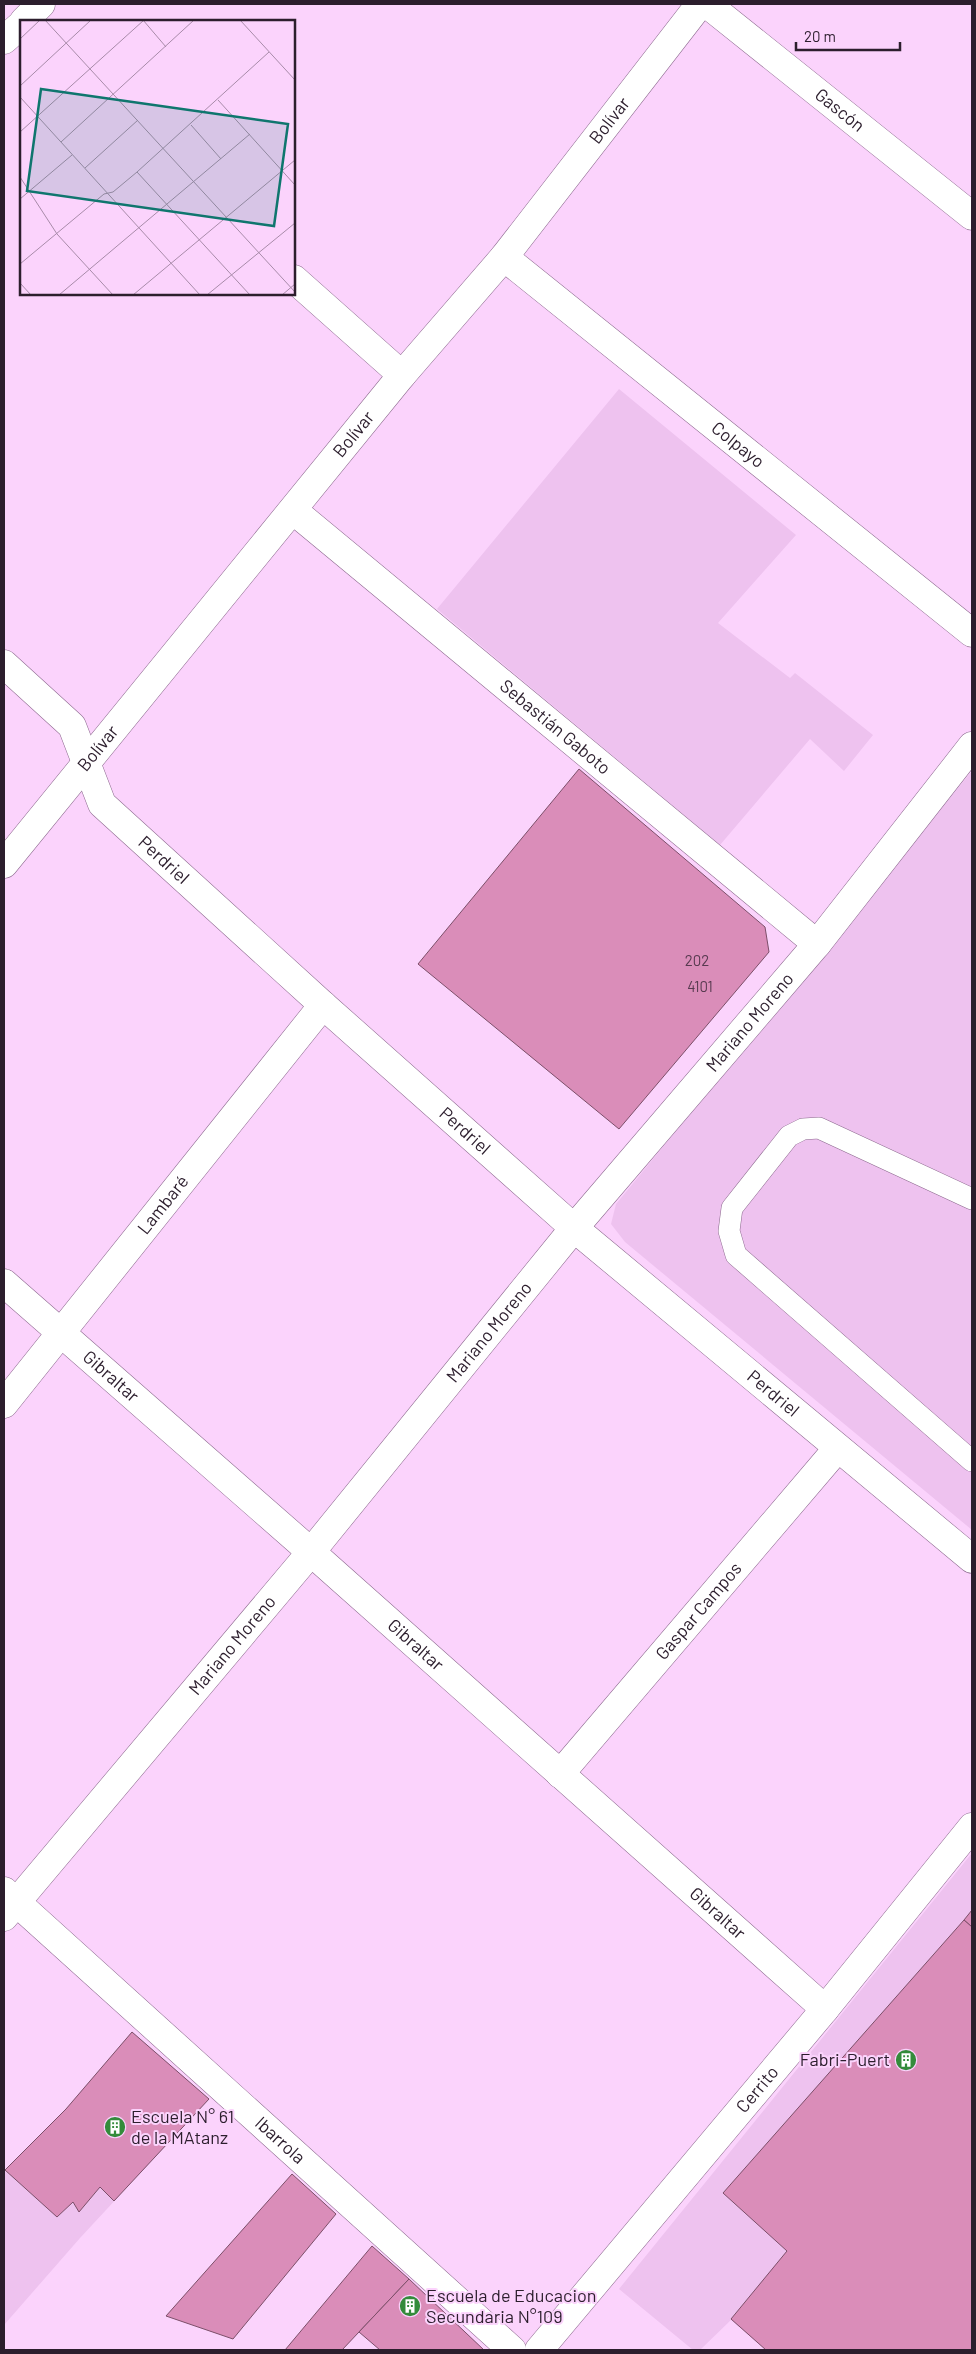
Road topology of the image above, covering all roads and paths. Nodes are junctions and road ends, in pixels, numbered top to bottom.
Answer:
1 (41, 4) edge
2 (700, 4) edge
3 (706, 4) edge
4 (24, 20) edge
5 (972, 216) edge
6 (504, 257) junction
7 (295, 280) edge
8 (402, 375) junction
9 (294, 510) junction
10 (972, 633) edge
11 (4, 664) edge
12 (972, 746) edge
13 (86, 765) junction
14 (4, 864) edge
15 (817, 944) junction
16 (323, 1005) junction
17 (972, 1199) edge
18 (574, 1228) junction
19 (4, 1283) edge
20 (59, 1334) junction
21 (4, 1404) edge
22 (837, 1449) junction
23 (972, 1461) edge
24 (311, 1552) junction
25 (972, 1559) edge
26 (560, 1774) junction
27 (972, 1827) edge
28 (8, 1904) edge
29 (825, 2009) junction
30 (512, 2350) edge
31 (539, 2350) edge

1 - 4 street
2 - 6 street, Bolívar
3 - 5 street, Gascón
6 - 8 street, Bolívar
6 - 10 street, Colpayo
7 - 8 street
8 - 9 street, Bolívar
9 - 13 street, Bolívar
9 - 15 street, Sebastián Gaboto
11 - 13 street, Perdriel
12 - 15 street, Mariano Moreno
13 - 14 street, Bolívar
13 - 16 street, Perdriel
15 - 18 street, Mariano Moreno
16 - 18 street, Perdriel
16 - 20 street, Lambaré
17 - 23 lane
18 - 22 street, Perdriel
18 - 24 street, Mariano Moreno
19 - 20 street, Gibraltar
20 - 21 street, Lambaré
20 - 24 street, Gibraltar
22 - 25 street, Perdriel
22 - 26 street, Gaspar Campos
24 - 26 street, Gibraltar
24 - 28 street, Mariano Moreno
26 - 29 street, Gibraltar
27 - 29 street, Cerrito
28 - 30 street, Ibarrola
29 - 31 street, Cerrito

